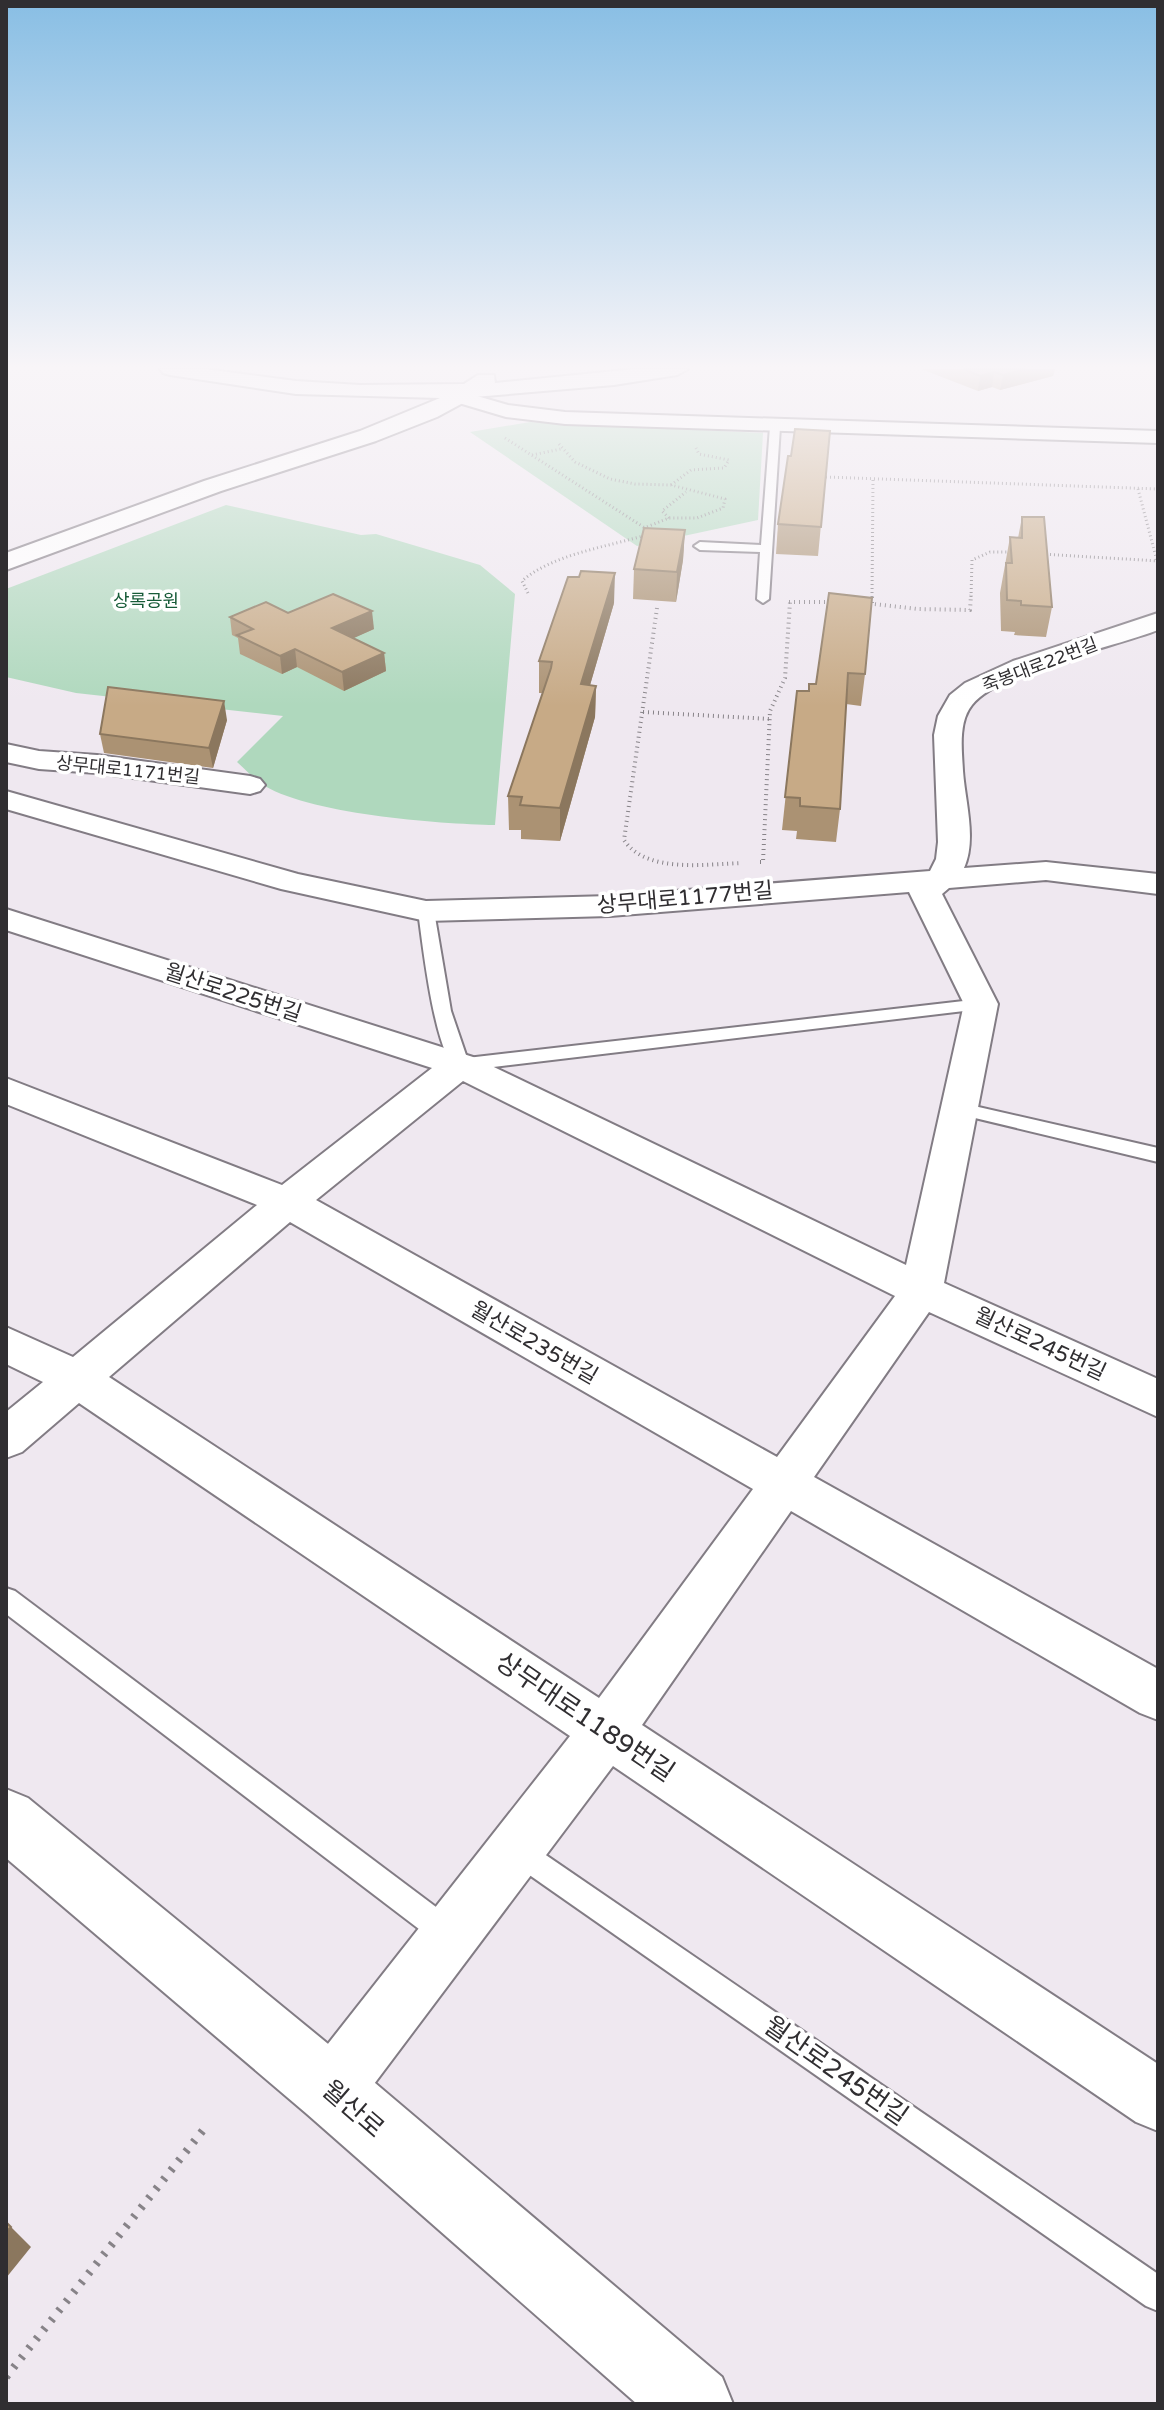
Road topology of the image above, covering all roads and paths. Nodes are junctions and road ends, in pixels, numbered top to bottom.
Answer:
1 (172, 481) edge
2 (226, 481) edge
3 (572, 481) edge
4 (623, 481) edge
5 (675, 481) edge
6 (771, 481) edge
7 (873, 481) edge
8 (938, 481) edge
9 (670, 485) junction
10 (1138, 489) junction
11 (1158, 489) edge
12 (686, 492) junction
13 (669, 518) junction
14 (644, 528) junction
15 (6, 542) edge
16 (700, 546) dead end
17 (766, 549) junction
18 (1018, 552) edge
19 (1033, 553) edge
20 (1158, 561) edge
21 (6, 562) edge
22 (528, 593) dead end
23 (763, 599) joint
24 (790, 602) junction
25 (831, 602) edge
26 (859, 603) edge
27 (872, 603) junction
28 (657, 608) edge
29 (1158, 621) edge
30 (643, 712) junction
31 (770, 719) junction
32 (6, 753) edge
33 (250, 785) dead end
34 (6, 800) edge
35 (942, 878) junction
36 (1158, 884) edge
37 (426, 911) junction
38 (6, 919) edge
39 (981, 1004) junction
40 (460, 1065) junction
41 (6, 1090) edge
42 (961, 1109) junction
43 (1158, 1155) edge
44 (287, 1202) junction
45 (922, 1290) junction
46 (6, 1344) edge
47 (75, 1378) junction
48 (1158, 1399) edge
49 (6, 1439) edge
50 (782, 1483) junction
51 (6, 1599) edge
52 (1158, 1696) edge
53 (606, 1732) junction
54 (6, 1819) edge
55 (515, 1848) junction
56 (449, 1934) junction
57 (331, 2090) junction
58 (1158, 2100) edge
59 (208, 2124) dead end
60 (1158, 2294) edge
61 (6, 2377) edge
62 (695, 2404) edge

1 - 15 street
2 - 21 street
3 - 14 path
4 - 9 path
5 - 9 path
6 - 17 lane
7 - 27 path
8 - 10 path
9 - 12 path
10 - 11 path
10 - 20 path
12 - 13 path
12 - 13 path
13 - 14 path
14 - 22 path
16 - 17 lane
17 - 23 lane
18 - 27 path
19 - 20 path
23 - 24 path
24 - 25 path
24 - 31 path
26 - 27 path
28 - 30 path
29 - 35 street, 죽봉대로22번길
30 - 31 path
30 - 31 path
32 - 33 street, 상무대로1171번길
34 - 37 street, 상무대로1177번길
35 - 36 street, 상무대로1177번길
35 - 37 street, 상무대로1177번길
35 - 39 street
37 - 40 lane
38 - 40 street, 월산로225번길
39 - 40 lane
39 - 42 street
40 - 44 street
40 - 45 street
41 - 44 street
42 - 43 lane
42 - 45 street
44 - 47 street
44 - 50 street, 월산로235번길
45 - 48 street, 월산로245번길
45 - 50 street
46 - 47 street, 상무대로1189번길
47 - 49 street
47 - 53 street, 상무대로1189번길
50 - 52 street
50 - 53 street
51 - 56 lane
53 - 55 street
53 - 58 street, 상무대로1189번길
54 - 57 street, 월산로
55 - 56 street
55 - 60 lane, 월산로245번길
56 - 57 street
57 - 62 street, 월산로
59 - 61 path

